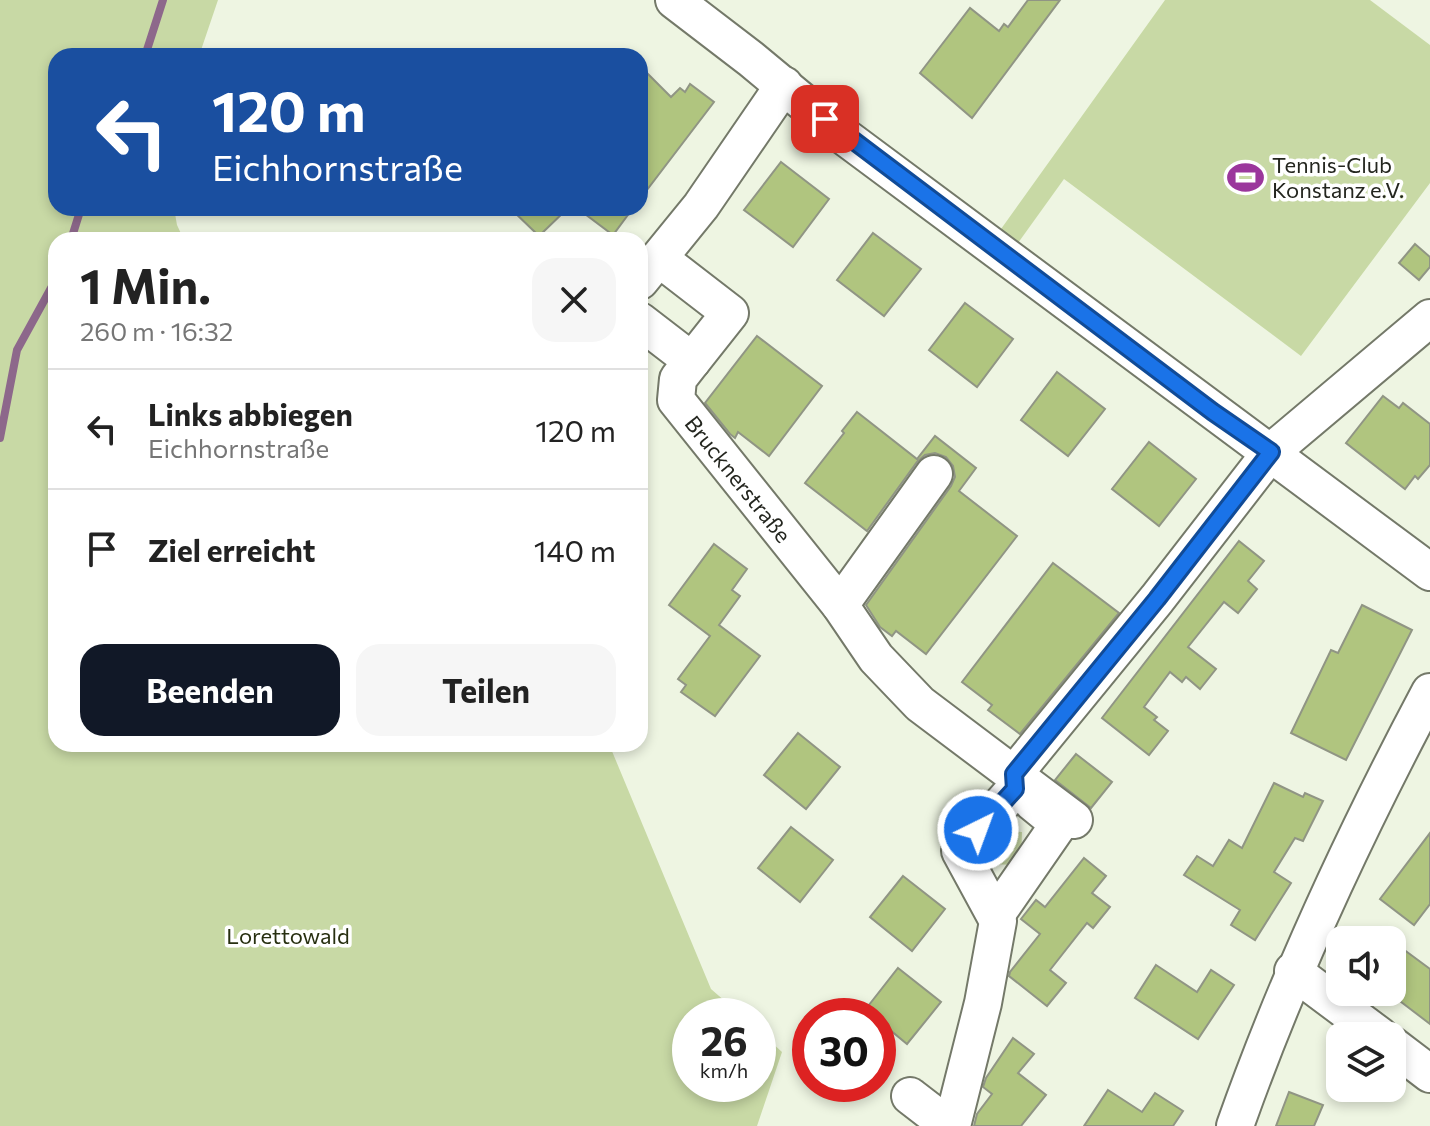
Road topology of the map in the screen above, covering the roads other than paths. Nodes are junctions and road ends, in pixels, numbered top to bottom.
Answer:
1 (674, 0) edge
2 (784, 85) junction
3 (650, 270) edge
4 (1430, 318) edge
5 (648, 327) edge
6 (692, 361) junction
7 (1271, 452) junction
8 (934, 474) dead end
9 (1430, 572) edge
10 (840, 605) junction
11 (1430, 692) edge
12 (1015, 781) junction
13 (1074, 820) dead end
14 (996, 915) junction
15 (1293, 971) junction
16 (1361, 1022) edge
17 (1406, 1056) edge
18 (1430, 1074) edge
19 (910, 1096) dead end
20 (951, 1126) edge
21 (1235, 1126) edge

1 - 2 street
2 - 3 street
2 - 7 street
3 - 6 street, Brucknerstraße
4 - 7 street
5 - 6 street
6 - 10 street, Brucknerstraße
7 - 9 street
7 - 12 street
8 - 10 street
10 - 12 street, Brucknerstraße
11 - 15 street
12 - 13 street, Brucknerstraße
12 - 14 street
12 - 14 street
14 - 20 street
15 - 16 street
15 - 21 street
17 - 18 street
19 - 20 street

